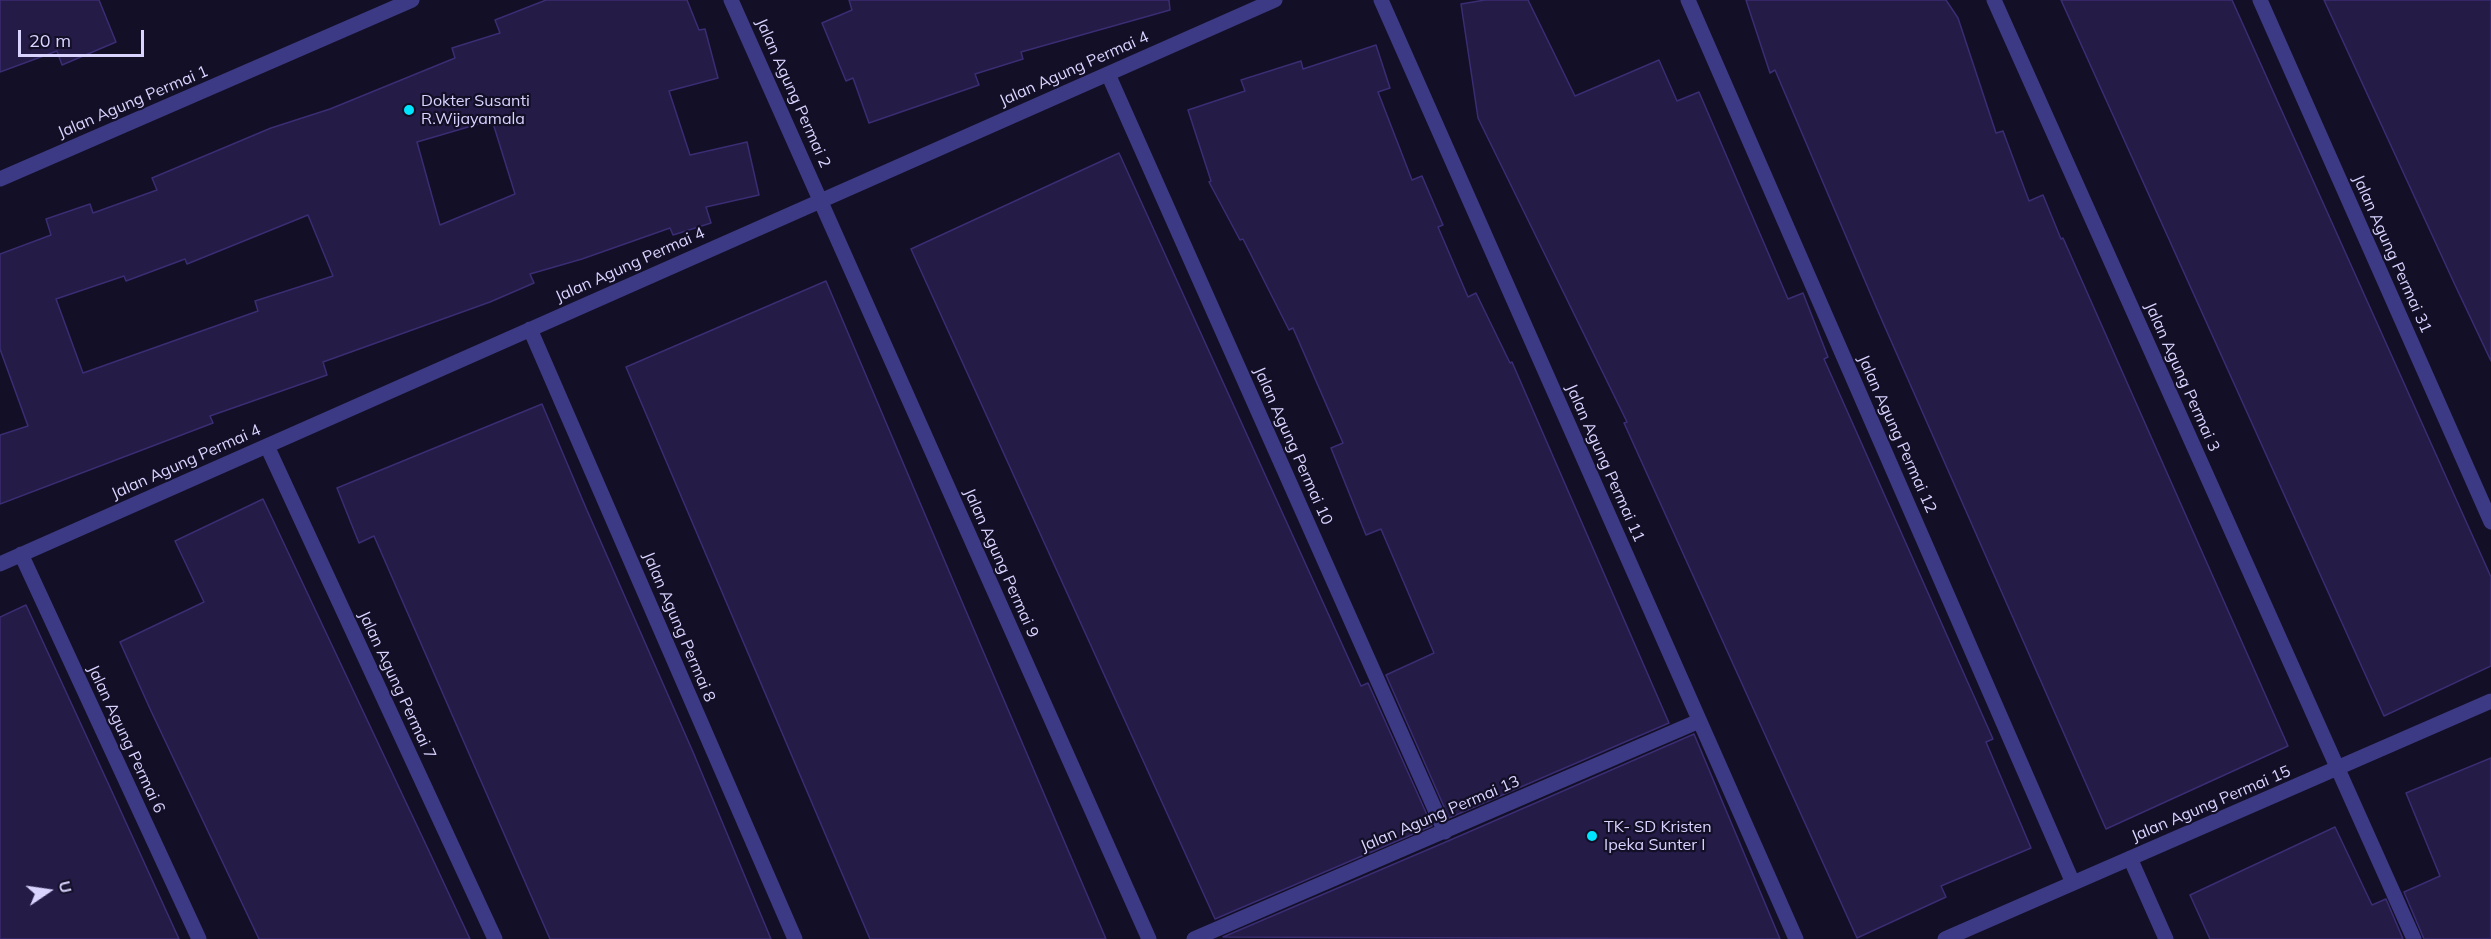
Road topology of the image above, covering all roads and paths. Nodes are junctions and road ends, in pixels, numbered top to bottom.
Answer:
1 (412, 0) edge
2 (731, 0) edge
3 (1275, 0) edge
4 (1381, 0) edge
5 (1688, 0) edge
6 (1994, 0) edge
7 (2260, 0) edge
8 (1108, 74) junction
9 (0, 179) edge
10 (822, 200) junction
11 (530, 329) junction
12 (267, 446) junction
13 (2491, 522) edge
14 (21, 555) junction
15 (0, 564) edge
16 (2491, 701) edge
17 (1699, 721) junction
18 (2338, 768) junction
19 (1445, 832) junction
20 (2130, 858) junction
21 (2073, 883) junction
22 (198, 939) edge
23 (495, 939) edge
24 (795, 939) edge
25 (1149, 939) edge
26 (1194, 939) edge
27 (1796, 939) edge
28 (1945, 939) edge
29 (2166, 939) edge
30 (2414, 939) edge

1 - 9 street, Jalan Agung Permai 1
2 - 10 street, Jalan Agung Permai 2
3 - 8 street, Jalan Agung Permai 4
4 - 17 street, Jalan Agung Permai 11
5 - 21 street, Jalan Agung Permai 12
6 - 18 street, Jalan Agung Permai 3
7 - 13 street, Jalan Agung Permai 31
8 - 10 street, Jalan Agung Permai 4
8 - 19 street, Jalan Agung Permai 10
10 - 11 street, Jalan Agung Permai 4
10 - 25 street, Jalan Agung Permai 9
11 - 12 street, Jalan Agung Permai 4
11 - 24 street, Jalan Agung Permai 8
12 - 14 street, Jalan Agung Permai 4
12 - 23 street, Jalan Agung Permai 7
14 - 15 street, Jalan Agung Permai 4
14 - 22 street, Jalan Agung Permai 6
16 - 18 street, Jalan Agung Permai 15
17 - 19 street, Jalan Agung Permai 13
17 - 27 street, Jalan Agung Permai 11
18 - 20 street, Jalan Agung Permai 15
18 - 30 street, Jalan Agung Permai 3
19 - 26 street, Jalan Agung Permai 13
20 - 21 street, Jalan Agung Permai 15
20 - 29 street
21 - 28 street, Jalan Agung Permai 15

